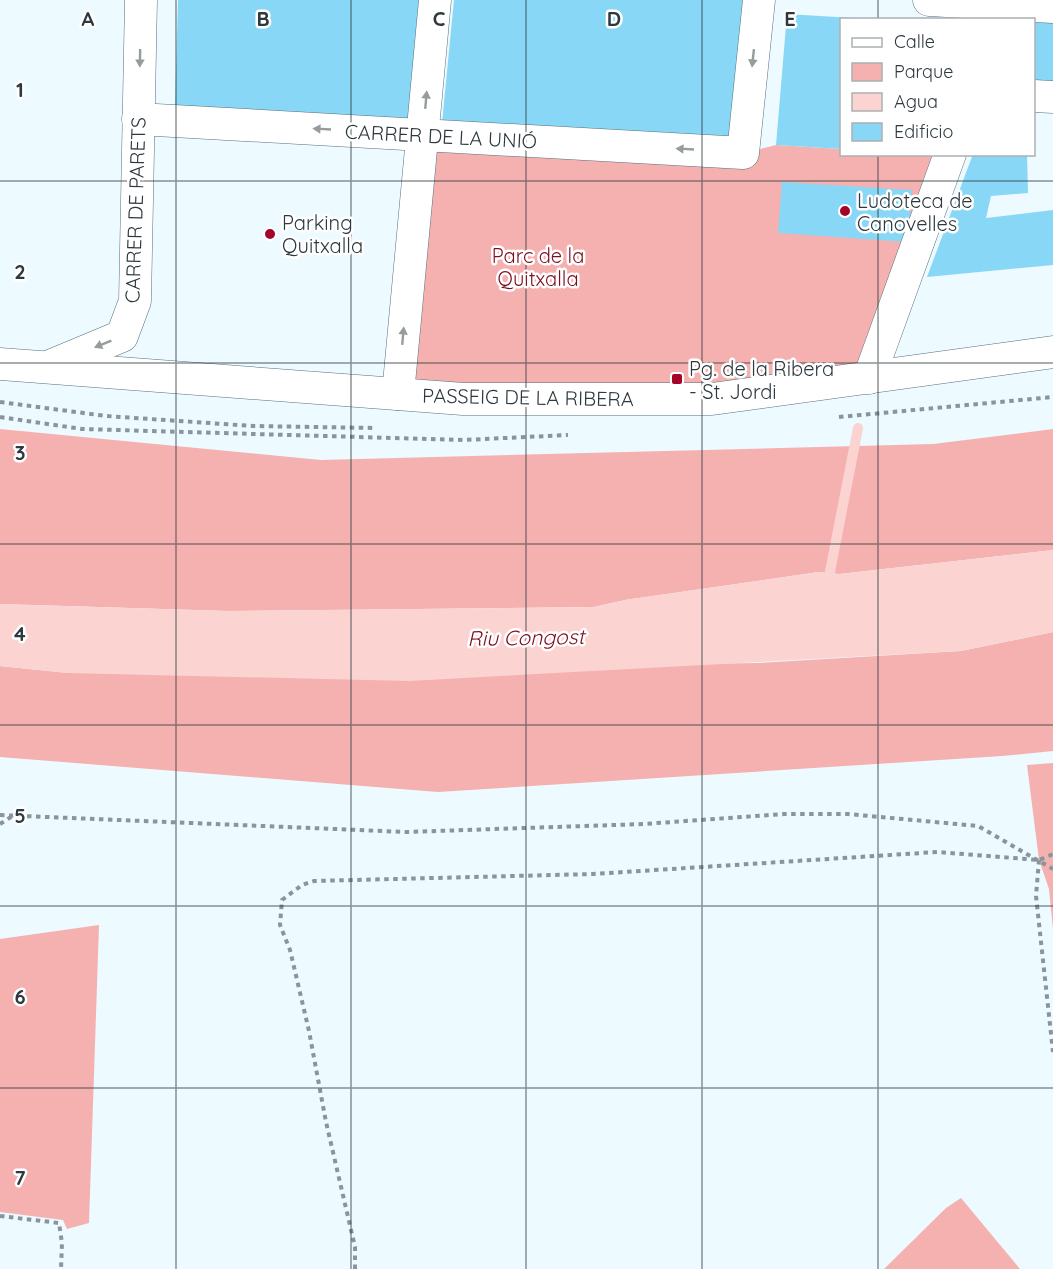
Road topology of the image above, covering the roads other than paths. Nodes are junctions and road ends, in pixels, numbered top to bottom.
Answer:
1 (141, 0) edge
2 (435, 0) edge
3 (759, 0) edge
4 (929, 0) edge
5 (1053, 7) edge
6 (1004, 8) edge
7 (1035, 96) edge
8 (1053, 97) edge
9 (138, 119) junction
10 (422, 135) junction
11 (949, 156) edge
12 (1053, 352) edge
13 (0, 364) edge
14 (46, 368) junction
15 (869, 378) junction
16 (398, 394) junction

1 -> 9 street, CARRER DE PARETS
10 -> 2 street
3 -> 10 street, CARRER DE LA UNIÓ
4 - 6 street
5 - 6 street
7 - 8 street
10 -> 9 street, CARRER DE LA UNIÓ
9 -> 14 street, CARRER DE PARETS
16 -> 10 street
11 - 15 street
12 - 15 street, PASSEIG DE LA RIBERA
13 - 14 street, PASSEIG DE LA RIBERA
14 - 16 street, PASSEIG DE LA RIBERA
15 - 16 street, PASSEIG DE LA RIBERA

